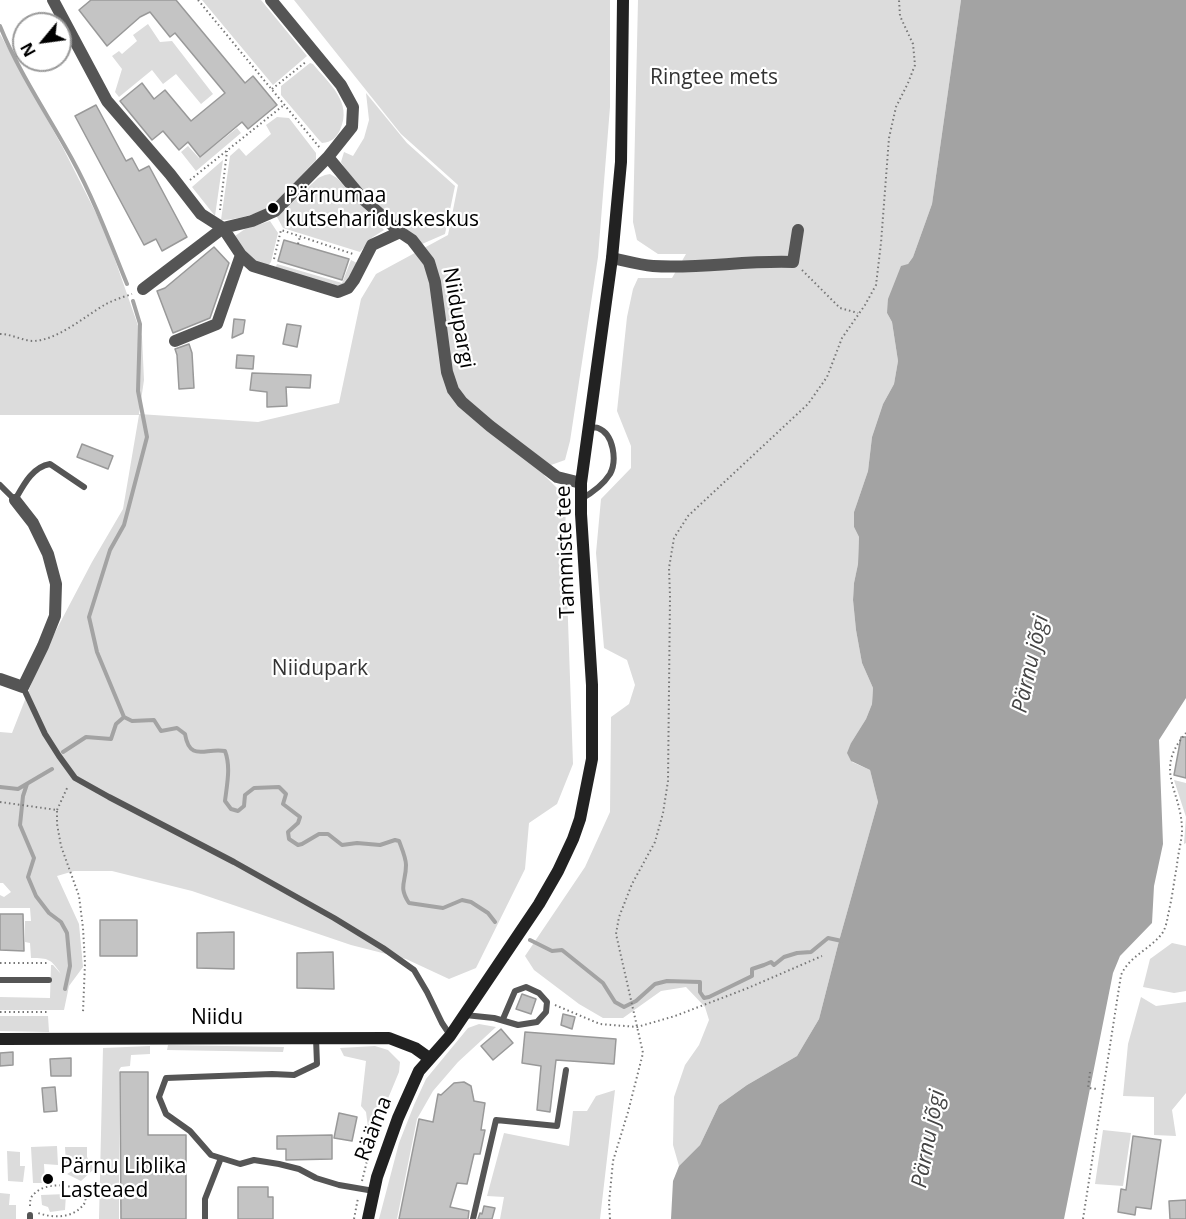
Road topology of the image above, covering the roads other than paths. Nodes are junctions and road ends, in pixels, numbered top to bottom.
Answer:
1 (53, 0) edge
2 (271, 0) edge
3 (623, 0) edge
4 (328, 157) junction
5 (220, 226) junction
6 (798, 230) dead end
7 (400, 232) junction
8 (241, 255) junction
9 (612, 258) junction
10 (143, 289) road end
11 (175, 341) dead end
12 (588, 428) junction
13 (581, 483) junction
14 (0, 485) edge
15 (84, 487) dead end
16 (15, 500) junction
17 (581, 500) junction
18 (0, 679) edge
19 (23, 687) junction
20 (0, 980) edge
21 (49, 980) dead end
22 (465, 1015) junction
23 (503, 1020) junction
24 (450, 1036) junction
25 (316, 1038) junction
26 (0, 1039) edge
27 (429, 1058) junction
28 (566, 1070) dead end
29 (220, 1158) junction
30 (374, 1191) junction
31 (205, 1219) edge
32 (368, 1219) edge
33 (473, 1219) edge

1 - 5 street
2 - 4 street
3 - 9 main road, Tammiste tee
4 - 5 street
4 - 7 street, Niidupargi
5 - 8 street
5 - 10 street
6 - 9 street
7 - 8 street
7 - 13 street, Niidupargi
8 - 11 street
9 - 12 main road, Tammiste tee
12 - 13 main road, Tammiste tee
12 - 17 lane
13 - 17 main road, Tammiste tee
14 - 16 lane
15 - 16 lane
16 - 19 street
17 - 22 main road, Tammiste tee
18 - 19 street
19 - 24 lane
20 - 21 lane
22 - 23 lane
22 - 24 main road, Tammiste tee
23 - 23 lane
24 - 27 main road, Tammiste tee
25 - 26 main road, Niidu
25 - 27 main road, Niidu
25 - 29 lane
27 - 30 main road, Rääma
28 - 33 lane
29 - 30 lane
29 - 31 lane
30 - 32 main road, Rääma

